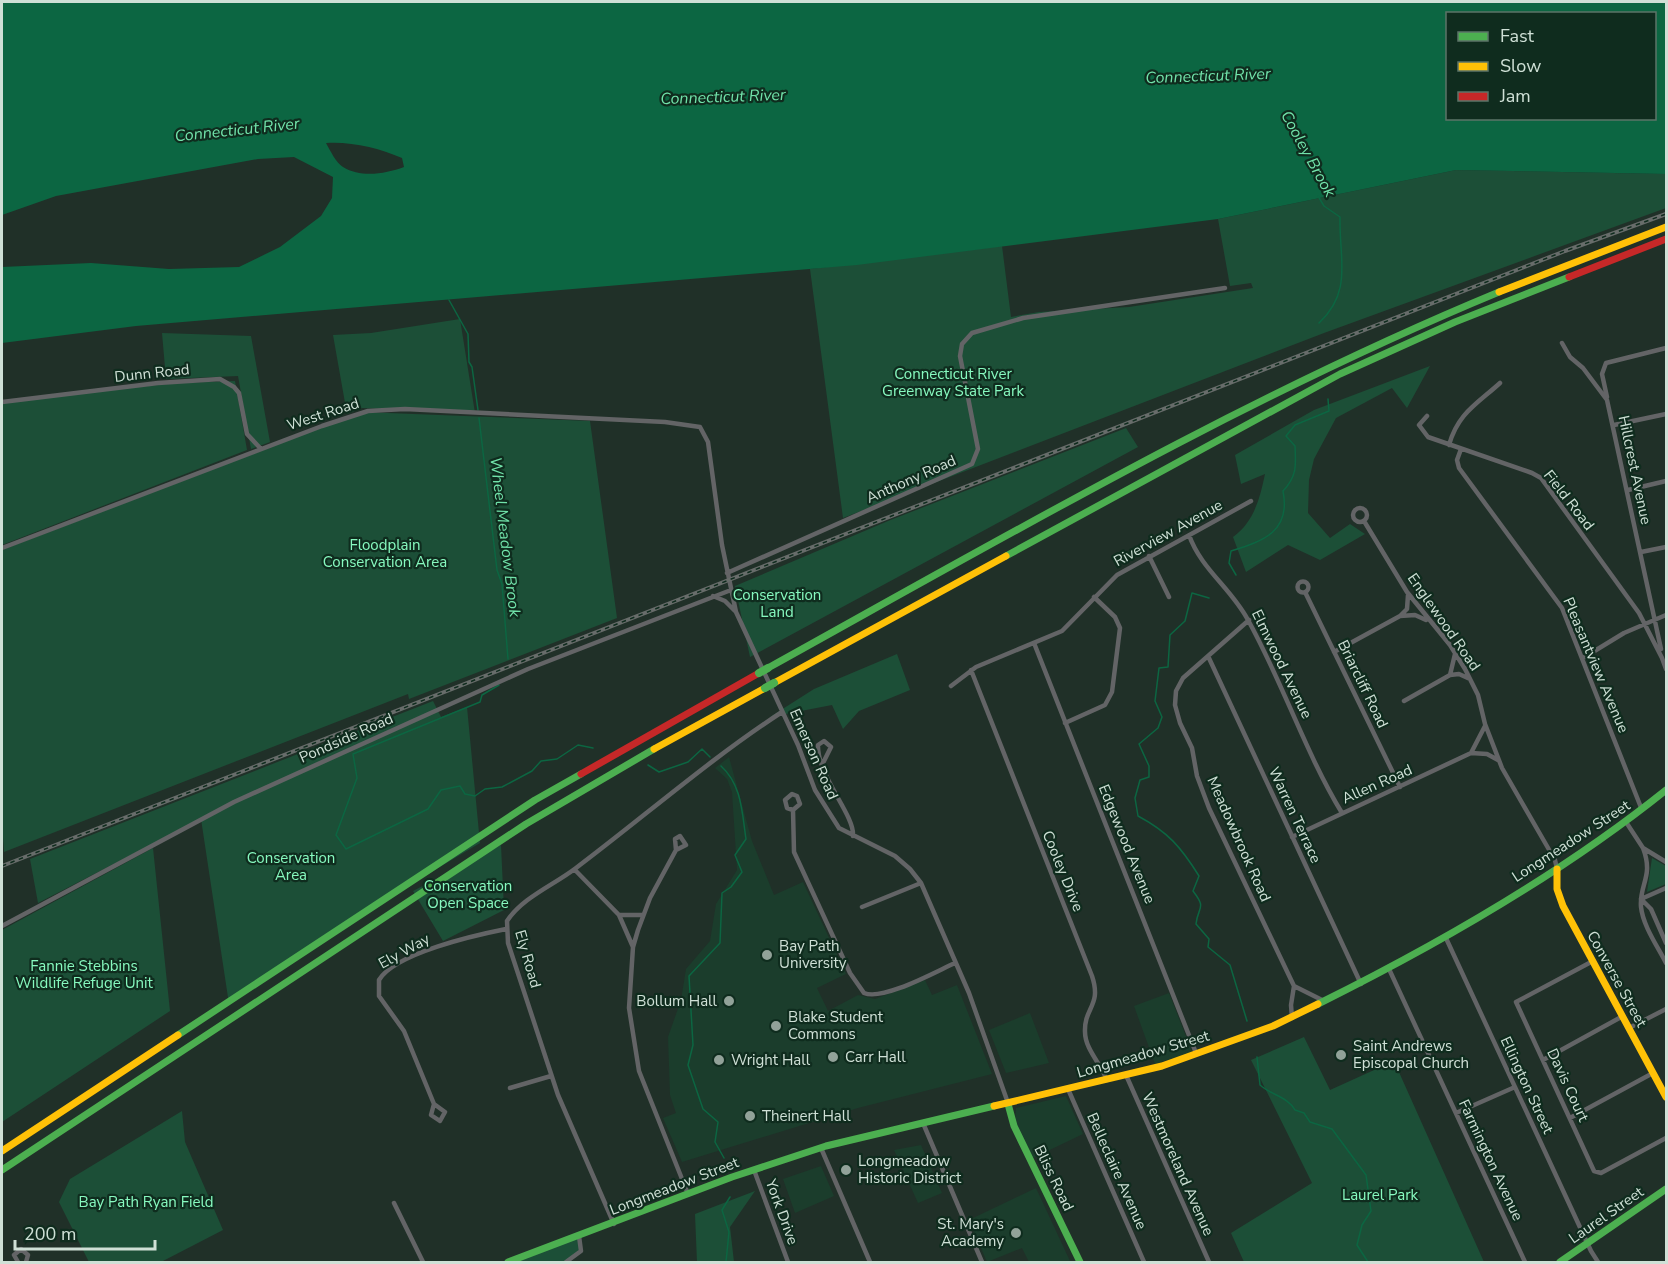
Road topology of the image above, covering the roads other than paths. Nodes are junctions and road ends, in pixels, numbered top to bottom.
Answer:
1 (1666, 227) edge
2 (1666, 239) edge
3 (1225, 288) dead end
4 (1562, 343) dead end
5 (1666, 348) edge
6 (1500, 383) dead end
7 (1607, 400) junction
8 (2, 402) edge
9 (1666, 414) edge
10 (1427, 416) dead end
11 (1614, 425) junction
12 (705, 432) joint
13 (1449, 445) junction
14 (261, 448) junction
15 (1461, 449) junction
16 (1666, 481) edge
17 (1628, 490) junction
18 (1251, 501) dead end
19 (1364, 521) dead end
20 (1189, 535) junction
21 (2, 548) edge
22 (1666, 548) edge
23 (1641, 552) junction
24 (1149, 556) junction
25 (727, 573) junction
26 (730, 590) junction
27 (1305, 592) dead end
28 (1407, 592) junction
29 (713, 596) junction
30 (1094, 597) junction
31 (1169, 597) dead end
32 (736, 612) junction
33 (1666, 615) edge
34 (1400, 616) junction
35 (1656, 618) junction
36 (1249, 620) junction
37 (1431, 622) junction
38 (1645, 622) junction
39 (1034, 643) junction
40 (1454, 651) junction
41 (1334, 652) junction
42 (1208, 656) junction
43 (1582, 658) junction
44 (1662, 658) junction
45 (1666, 669) edge
46 (970, 670) junction
47 (1450, 675) junction
48 (1471, 679) junction
49 (951, 686) dead end
50 (1404, 701) dead end
51 (782, 712) junction
52 (1065, 723) junction
53 (1485, 724) junction
54 (1470, 753) junction
55 (1498, 760) junction
56 (822, 765) junction
57 (1400, 787) junction
58 (1666, 790) edge
59 (793, 810) dead end
60 (1642, 810) junction
61 (1342, 813) junction
62 (1626, 822) junction
63 (853, 836) junction
64 (1292, 837) junction
65 (1643, 848) junction
66 (676, 850) dead end
67 (1666, 862) edge
68 (1557, 869) junction
69 (575, 870) junction
70 (921, 883) junction
71 (1666, 888) edge
72 (1641, 900) junction
73 (862, 907) dead end
74 (619, 915) junction
75 (643, 915) junction
76 (2, 926) edge
77 (506, 929) junction
78 (1445, 936) junction
79 (1666, 943) edge
80 (633, 947) junction
81 (1593, 961) junction
82 (955, 963) junction
83 (1666, 963) edge
84 (1389, 969) junction
85 (1361, 984) junction
86 (1294, 986) junction
87 (1325, 1003) junction
88 (1666, 1009) edge
89 (1623, 1016) junction
90 (1292, 1018) junction
91 (1629, 1028) junction
92 (1197, 1055) junction
93 (1543, 1060) junction
94 (1653, 1073) junction
95 (1126, 1075) junction
96 (551, 1076) junction
97 (1107, 1080) junction
98 (1515, 1087) junction
99 (510, 1088) dead end
100 (1068, 1089) junction
101 (1666, 1097) edge
102 (434, 1104) dead end
103 (1008, 1104) junction
104 (1456, 1113) junction
105 (1570, 1118) junction
106 (923, 1123) junction
107 (1666, 1138) edge
108 (821, 1148) junction
109 (2, 1151) edge
110 (2, 1170) edge
111 (754, 1170) junction
112 (1666, 1189) edge
113 (688, 1194) junction
114 (394, 1203) dead end
115 (615, 1224) junction
116 (579, 1236) junction
117 (1587, 1244) junction
118 (18, 1263) edge
119 (26, 1263) edge
120 (423, 1263) edge
121 (508, 1263) edge
122 (566, 1263) edge
123 (788, 1263) edge
124 (870, 1263) edge
125 (982, 1263) edge
126 (1080, 1263) edge
127 (1144, 1263) edge
128 (1209, 1263) edge
129 (1525, 1263) edge
130 (1560, 1263) edge
131 (1599, 1263) edge

1 - 109 main road, bridge
2 - 110 main road, bridge
3 - 25 street, Anthony Road
4 - 7 street, Hillcrest Avenue
5 - 7 street
6 - 13 street
7 - 11 street, Hillcrest Avenue
8 - 14 street, Dunn Road
9 - 11 street
10 - 13 street, Field Road
11 - 17 street, Hillcrest Avenue
12 - 14 street, West Road
12 - 25 street, Emerson Road
13 - 15 street, Field Road
14 - 21 street, West Road
15 - 38 street, Field Road
15 - 43 street, Pleasantview Avenue
16 - 17 street
17 - 23 street, Hillcrest Avenue
18 - 20 street, Riverview Avenue
19 - 28 street, Englewood Road
20 - 24 street, Riverview Avenue
20 - 36 street, Elmwood Avenue
22 - 23 street
23 - 35 street, Hillcrest Avenue
24 - 30 street, Riverview Avenue
24 - 31 street
25 - 26 street, Emerson Road
26 - 29 street, Pondside Road
26 - 32 street, Emerson Road
27 - 41 street, Briarcliff Road
28 - 34 street
28 - 37 street, Englewood Road
29 - 32 street
29 - 76 street, Pondside Road
30 - 39 street, Riverview Avenue
30 - 52 street
32 - 51 street, Emerson Road
33 - 35 street
34 - 37 street
34 - 41 street
35 - 38 street
35 - 44 street, Field Road
36 - 42 street, Meadowbrook Road
36 - 61 street, Elmwood Avenue
37 - 40 street, Englewood Road
38 - 43 street
38 - 44 street, Field Road
39 - 46 street, Riverview Avenue
39 - 52 street, Edgewood Avenue
40 - 47 street
40 - 48 street, Englewood Road
41 - 57 street, Briarcliff Road
42 - 64 street, Warren Terrace
42 - 86 street, Meadowbrook Road
43 - 60 street, Pleasantview Avenue
44 - 45 street, Field Road
46 - 49 street, Riverview Avenue
46 - 97 street, Cooley Drive
47 - 48 street
47 - 50 street
48 - 53 street, Englewood Road
51 - 63 street, Emerson Road
51 - 69 street, Ely Road
52 - 92 street, Edgewood Avenue
53 - 54 street
53 - 55 street, Englewood Road
54 - 55 street
54 - 57 street, Allen Road
55 - 68 street, Englewood Road
56 - 56 street
56 - 63 street
57 - 61 street, Allen Road
58 - 60 main road, Longmeadow Street
59 - 82 street
60 - 62 main road, Longmeadow Street
61 - 64 street, Allen Road
62 - 65 street
62 - 68 main road, Longmeadow Street
63 - 70 street, Emerson Road
64 - 85 street, Warren Terrace
65 - 67 street
65 - 72 street
66 - 75 street
68 - 78 main road, Longmeadow Street
68 - 81 main road, Converse Street
69 - 74 street
69 - 77 street, Ely Road
70 - 73 street
70 - 82 street, Emerson Road
71 - 72 street
72 - 79 street
72 - 83 street
74 - 75 street
74 - 80 street
75 - 80 street
77 - 96 street, Ely Road
77 - 102 street, Ely Way
78 - 84 main road, Longmeadow Street
78 - 98 street, Ellington Street
80 - 113 street
81 - 89 main road, Converse Street
81 - 93 street, Davis Court
82 - 103 street, Emerson Road
84 - 85 main road, Longmeadow Street
84 - 104 street, Farmington Avenue
85 - 87 main road, Longmeadow Street
86 - 87 street
86 - 90 street, Meadowbrook Road
87 - 90 main road, Longmeadow Street
88 - 91 street
89 - 91 main road, Converse Street
89 - 93 street
90 - 92 main road, Longmeadow Street
91 - 94 main road, Converse Street
92 - 95 main road, Longmeadow Street
93 - 105 street, Davis Court
94 - 101 main road, Converse Street
94 - 105 street
95 - 97 main road, Longmeadow Street
95 - 128 street, Westmoreland Avenue
96 - 99 street
96 - 115 street, Ely Road
97 - 100 main road, Longmeadow Street
98 - 104 street
98 - 117 street, Ellington Street
100 - 103 main road, Longmeadow Street
100 - 127 street, Belleclaire Avenue
103 - 106 main road, Longmeadow Street
103 - 126 main road, Bliss Road
104 - 129 street, Farmington Avenue
105 - 107 street, Davis Court
106 - 108 main road, Longmeadow Street
106 - 125 street
108 - 111 main road, Longmeadow Street
108 - 124 street
111 - 113 main road, Longmeadow Street
111 - 123 street, York Drive
112 - 117 main road, Laurel Street
113 - 115 main road, Longmeadow Street
114 - 120 street
115 - 116 main road, Longmeadow Street
116 - 121 main road, Longmeadow Street
116 - 122 street
117 - 130 main road, Laurel Street
117 - 131 street, Ellington Street
118 - 119 street

